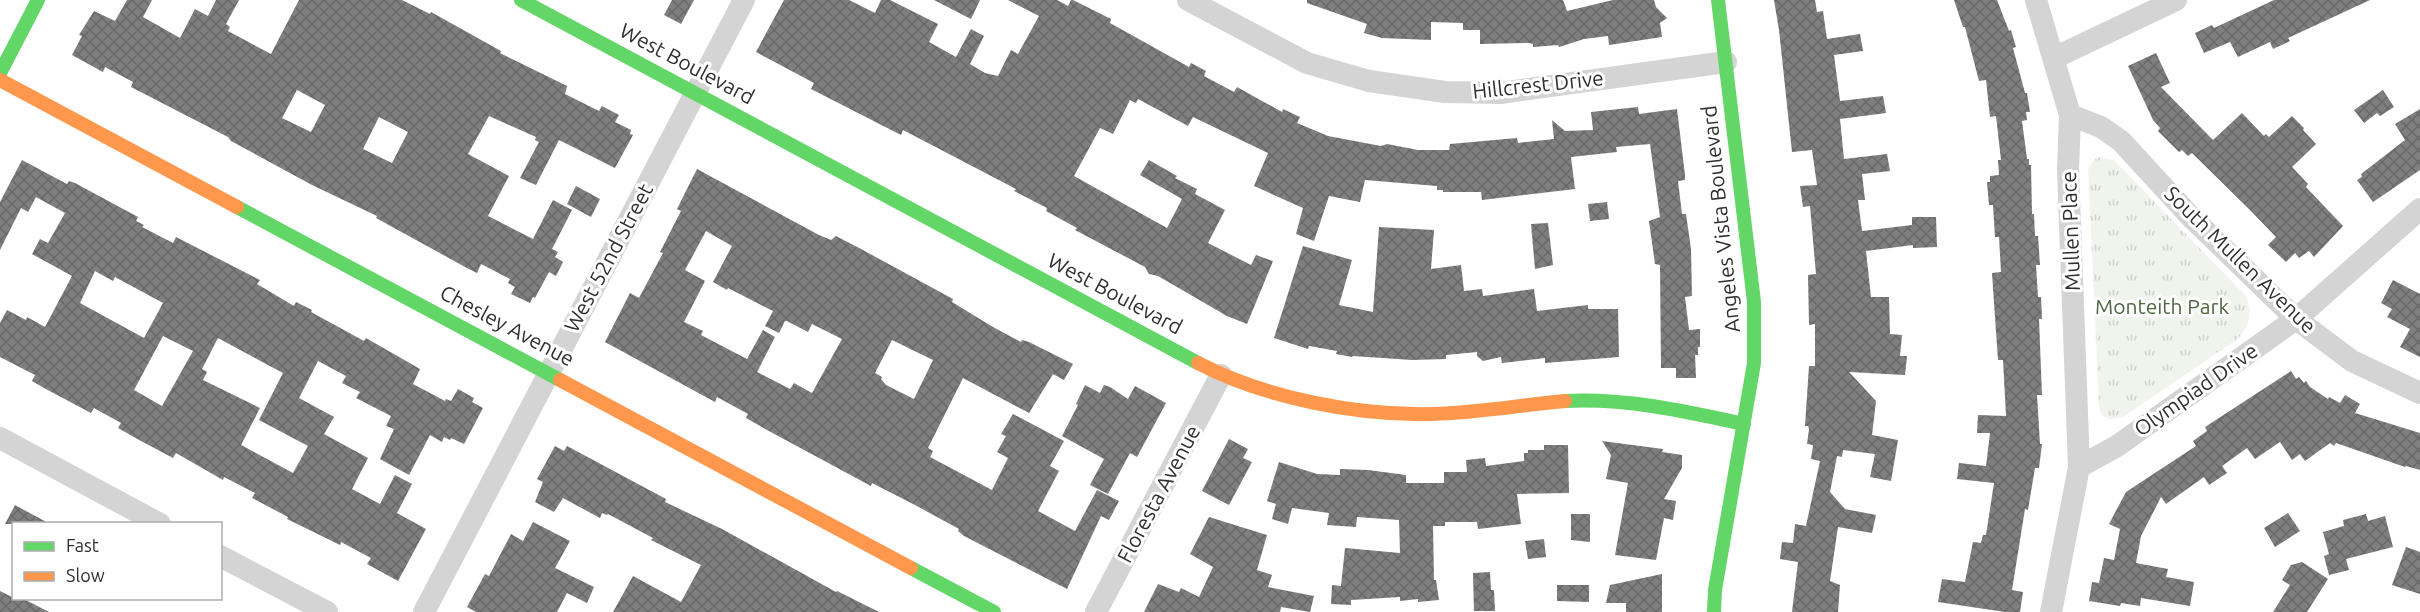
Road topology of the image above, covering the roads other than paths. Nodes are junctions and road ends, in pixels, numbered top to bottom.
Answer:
1 (38, 0) edge
2 (521, 0) edge
3 (744, 0) edge
4 (1188, 0) edge
5 (1718, 0) edge
6 (2036, 0) edge
7 (2176, 0) edge
8 (2054, 58) junction
9 (1726, 62) junction
10 (0, 73) edge
11 (0, 80) edge
12 (696, 93) junction
13 (2070, 115) junction
14 (2420, 209) edge
15 (2296, 319) junction
16 (549, 372) junction
17 (1221, 375) junction
18 (2420, 393) edge
19 (1744, 424) junction
20 (0, 438) edge
21 (2079, 467) junction
22 (156, 522) edge
23 (222, 557) edge
24 (327, 612) edge
25 (424, 612) edge
26 (994, 612) edge
27 (1096, 612) edge
28 (1714, 612) edge
29 (2051, 612) edge

1 - 10 street
2 - 12 street, West Boulevard
3 - 12 street, West 52nd Street
4 - 9 street, Hillcrest Drive
5 - 9 street, Angeles Vista Boulevard
6 - 8 street, Mullen Place
7 - 8 street
8 - 13 street, Mullen Place
9 - 19 street, Angeles Vista Boulevard
11 - 16 street, Chesley Avenue
12 - 16 street, West 52nd Street
12 - 17 street, West Boulevard
13 - 15 street, South Mullen Avenue
13 - 21 street, Mullen Place
14 - 15 street, Olympiad Drive
15 - 18 street, South Mullen Avenue
15 - 21 street, Olympiad Drive
16 - 25 street, West 52nd Street
16 - 26 street, Chesley Avenue
17 - 19 street, West Boulevard
17 - 27 street, Floresta Avenue
19 - 28 street, Angeles Vista Boulevard
20 - 22 street
21 - 29 street
23 - 24 street

